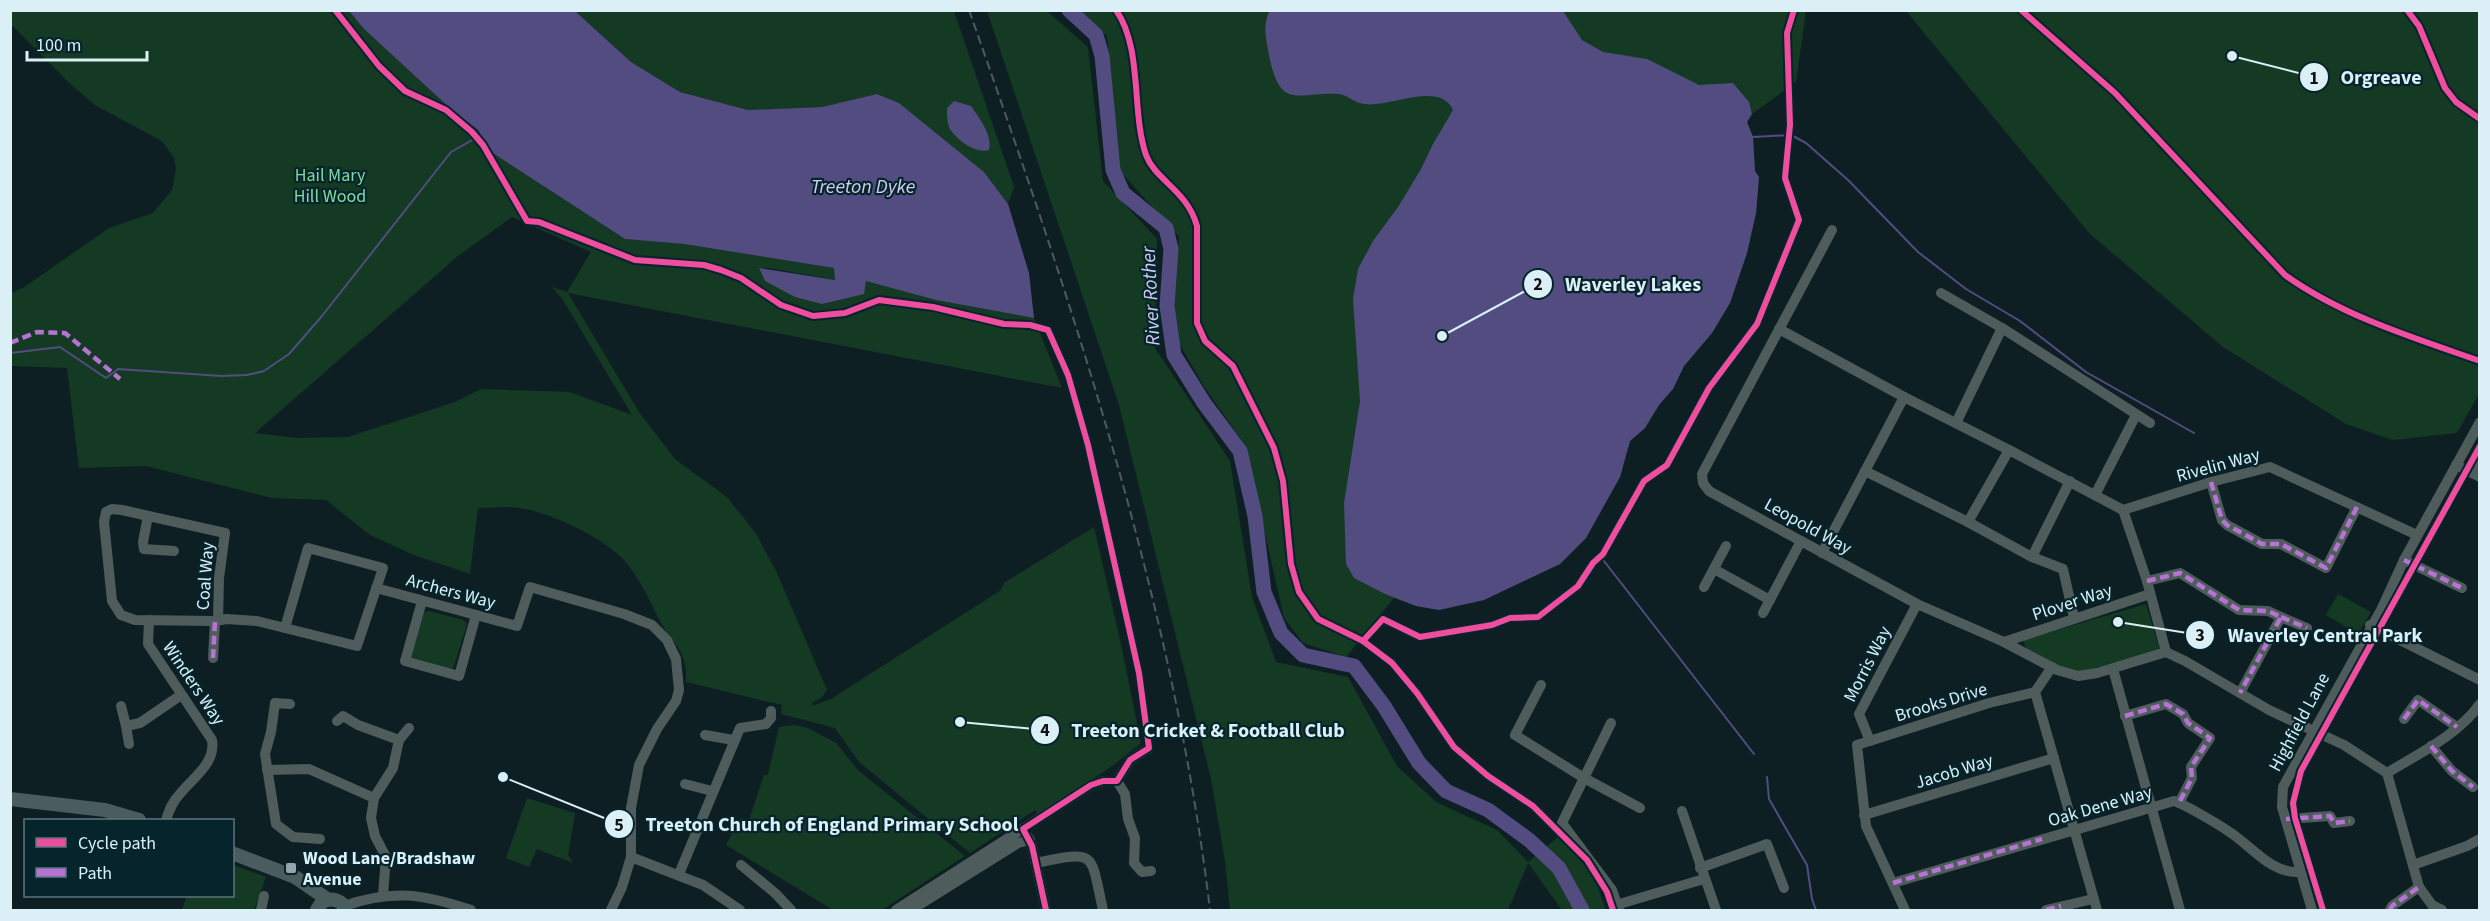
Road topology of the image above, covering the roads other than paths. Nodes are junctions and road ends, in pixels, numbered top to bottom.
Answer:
1 (1832, 230) dead end
2 (1941, 292) dead end
3 (2002, 328) junction
4 (1779, 329) junction
5 (1904, 397) junction
6 (2136, 415) junction
7 (2480, 422) edge
8 (1956, 423) junction
9 (2150, 423) dead end
10 (2009, 450) junction
11 (2480, 459) edge
12 (2456, 465) junction
13 (1865, 471) junction
14 (2476, 475) edge
15 (2070, 481) junction
16 (2211, 482) junction
17 (2095, 495) junction
18 (2357, 507) junction
19 (2122, 510) junction
20 (148, 516) junction
21 (1968, 522) junction
22 (2417, 535) junction
23 (1802, 541) junction
24 (1726, 546) dead end
25 (174, 551) dead end
26 (1822, 553) junction
27 (2032, 557) junction
28 (2404, 560) junction
29 (1714, 569) junction
30 (2147, 581) junction
31 (1704, 587) dead end
32 (376, 588) junction
33 (2462, 588) dead end
34 (2150, 594) junction
35 (422, 600) junction
36 (1770, 600) junction
37 (1917, 604) junction
38 (1763, 613) dead end
39 (476, 615) junction
40 (2281, 617) junction
41 (2074, 618) junction
42 (149, 620) junction
43 (217, 621) junction
44 (2370, 625) junction
45 (285, 628) junction
46 (2307, 628) dead end
47 (2004, 642) junction
48 (2166, 652) junction
49 (213, 658) dead end
50 (2052, 667) junction
51 (2113, 669) junction
52 (2480, 680) edge
53 (1541, 685) dead end
54 (2035, 692) junction
55 (2240, 693) junction
56 (181, 695) junction
57 (290, 704) dead end
58 (121, 706) dead end
59 (2479, 706) edge
60 (771, 711) dead end
61 (340, 714) dead end
62 (2125, 716) junction
63 (2404, 720) dead end
64 (1611, 723) dead end
65 (126, 726) junction
66 (2457, 727) junction
67 (409, 728) dead end
68 (2312, 731) junction
69 (705, 735) dead end
70 (399, 740) junction
71 (733, 740) junction
72 (1870, 741) junction
73 (129, 744) dead end
74 (2431, 746) junction
75 (1149, 748) dead end
76 (2054, 758) junction
77 (267, 770) junction
78 (2387, 773) junction
79 (1584, 778) junction
80 (1117, 781) junction
81 (685, 784) dead end
82 (2472, 787) dead end
83 (712, 791) junction
84 (374, 798) junction
85 (10, 799) edge
86 (2179, 803) junction
87 (1640, 808) dead end
88 (2151, 808) junction
89 (1682, 811) dead end
90 (1864, 815) junction
91 (136, 819) edge
92 (166, 819) edge
93 (2286, 819) junction
94 (2350, 821) dead end
95 (1023, 829) junction
96 (2075, 829) junction
97 (320, 839) dead end
98 (2480, 839) edge
99 (1030, 840) junction
100 (234, 854) edge
101 (631, 857) junction
102 (1036, 863) junction
103 (741, 865) dead end
104 (2413, 865) junction
105 (1700, 868) junction
106 (1151, 872) dead end
107 (2300, 872) junction
108 (679, 874) junction
109 (1704, 879) junction
110 (299, 882) junction
111 (1893, 883) junction
112 (2419, 886) junction
113 (1784, 888) dead end
114 (383, 895) junction
115 (264, 896) dead end
116 (2093, 899) junction
117 (327, 900) junction
118 (345, 908) edge
119 (919, 908) edge
120 (1618, 908) edge
121 (261, 910) edge
122 (317, 910) edge
123 (471, 910) edge
124 (611, 910) edge
125 (740, 910) edge
126 (791, 910) edge
127 (896, 910) edge
128 (1046, 910) edge
129 (1103, 910) edge
130 (1716, 910) edge
131 (1905, 910) edge
132 (2046, 910) edge
133 (2097, 910) edge
134 (2180, 910) edge
135 (2312, 910) edge
136 (2390, 910) edge
137 (2442, 910) edge

1 - 4 street, Leopold Way
2 - 3 street
3 - 6 street
3 - 8 street
4 - 5 street
4 - 23 street, Leopold Way
5 - 8 street
5 - 13 street
6 - 9 street
6 - 17 street
7 - 12 street, Highfield Lane
8 - 10 street
10 - 15 street
10 - 21 street
11 - 14 street
12 - 14 street
12 - 22 street, Highfield Lane
13 - 21 street
13 - 26 street
15 - 17 street
15 - 27 street
16 - 18 street, Rivelin Way
16 - 18 street
16 - 19 street, Rivelin Way
17 - 19 street
18 - 22 street, Rivelin Way
19 - 30 street
20 - 25 street
20 - 42 street
20 - 43 street, Coal Way
21 - 27 street
22 - 28 street, Highfield Lane
23 - 26 street, Leopold Way
23 - 36 street
24 - 29 street
26 - 37 street, Leopold Way
27 - 41 street
28 - 33 street
28 - 44 street, Highfield Lane
29 - 31 street
29 - 36 street
30 - 34 street
30 - 40 street
32 - 35 street, Archers Way
32 - 45 street
32 - 45 street
34 - 41 street, Plover Way
34 - 48 street
35 - 39 street, Archers Way
35 - 39 street
36 - 38 street
37 - 47 street, Leopold Way
37 - 72 street, Morris Way
39 - 101 street, Archers Way
40 - 46 street
40 - 55 street
41 - 47 street, Plover Way
42 - 43 street
42 - 56 street, Winders Way
43 - 45 street
43 - 49 street, Coal Way
44 - 52 street
44 - 68 street, Highfield Lane
47 - 50 street, Leopold Way
48 - 51 street, Leopold Way
48 - 55 street
50 - 51 street, Leopold Way
50 - 54 street
51 - 62 street
53 - 79 street
54 - 72 street, Brooks Drive
54 - 76 street
55 - 68 street
56 - 65 street
56 - 92 street, Winders Way
57 - 77 street
58 - 65 street
59 - 66 street
60 - 71 street
61 - 70 street
62 - 86 street
62 - 88 street
63 - 66 street
64 - 79 street
65 - 73 street
66 - 74 street
67 - 70 street
68 - 78 street
68 - 93 street, Highfield Lane
69 - 71 street
70 - 84 street
71 - 83 street
72 - 90 street, Brooks Drive
74 - 78 street
74 - 82 street
75 - 80 street
76 - 90 street, Jacob Way
76 - 96 street
77 - 84 street
77 - 97 street
78 - 104 street
79 - 87 street
79 - 120 street
80 - 95 street
80 - 106 street
81 - 83 street
83 - 108 street
84 - 114 street
85 - 91 main road
86 - 88 street, Oak Dene Way
86 - 107 street, Oak Dene Way
88 - 96 street, Oak Dene Way
88 - 134 street
89 - 105 street
90 - 111 street
93 - 94 street
93 - 107 street, Highfield Lane
95 - 99 street
95 - 127 street
96 - 111 street, Oak Dene Way
96 - 116 street
98 - 104 street
99 - 102 street
99 - 119 street
100 - 110 main road
101 - 108 street
101 - 124 street
102 - 128 street
102 - 129 street
103 - 126 street
104 - 112 street
105 - 109 street
105 - 113 street
107 - 135 street, Highfield Lane
108 - 125 street
109 - 120 street
109 - 130 street
110 - 117 main road
110 - 122 main road
111 - 131 street
112 - 136 street
112 - 137 street
114 - 118 street
114 - 123 street
115 - 121 street
116 - 132 street
116 - 133 street
117 - 118 main road
117 - 122 main road

